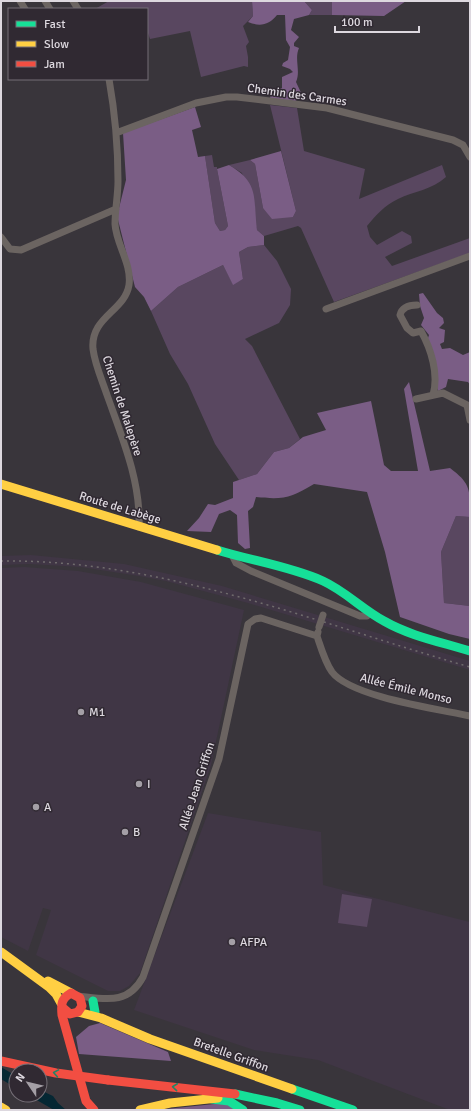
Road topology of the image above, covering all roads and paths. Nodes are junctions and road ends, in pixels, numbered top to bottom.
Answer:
1 (109, 80) edge
2 (116, 132) junction
3 (470, 157) edge
4 (116, 209) junction
5 (1, 238) edge
6 (470, 256) edge
7 (417, 305) dead end
8 (326, 308) dead end
9 (433, 395) junction
10 (416, 398) dead end
11 (470, 420) edge
12 (1, 484) edge
13 (139, 527) junction
14 (232, 555) junction
15 (267, 562) junction
16 (269, 578) junction
17 (327, 603) junction
18 (370, 613) junction
19 (317, 636) junction
20 (470, 651) edge
21 (470, 716) edge
22 (1, 952) edge
23 (25, 969) junction
24 (83, 1003) junction
25 (62, 1005) junction
26 (98, 1015) junction
27 (68, 1034) junction
28 (1, 1061) edge
29 (228, 1093) junction
30 (204, 1098) junction
31 (1, 1107) edge
32 (6, 1110) edge
33 (94, 1110) edge
34 (140, 1110) edge
35 (243, 1110) edge
36 (286, 1110) edge
37 (300, 1110) edge
38 (353, 1110) edge

1 - 2 street, Chemin de Malepère
2 - 3 street, Chemin des Carmes
2 - 4 street, Chemin de Malepère
4 - 5 street
4 - 13 street, Chemin de Malepère
6 - 8 street
7 - 9 street
9 - 10 street
9 - 11 street
12 - 13 main road, Route de Labège
13 - 14 main road, Route de Labège
14 - 15 main road, Route de Labège
14 - 16 street, Route de Labège
15 - 16 street
15 - 18 main road, Route de Labège
16 - 17 street, Route de Labège
17 - 18 street, Route de Labège
17 - 19 street, bridge
18 - 20 main road, Route de Labège
19 - 21 street, Allée Émile Monso
19 - 24 street, Allée Jean Griffon
22 - 23 main road
23 - 24 main road
23 - 25 main road
24 - 25 main road
24 - 25 main road
24 - 26 main road, Bretelle Griffon
24 - 26 main road
24 - 27 main road
25 - 27 main road
26 - 38 main road, Bretelle Griffon
27 - 33 main road
29 -> 28 main road, bridge
29 - 34 main road
29 - 37 main road
30 - 34 main road
30 - 35 main road
30 - 36 main road
31 - 32 main road

